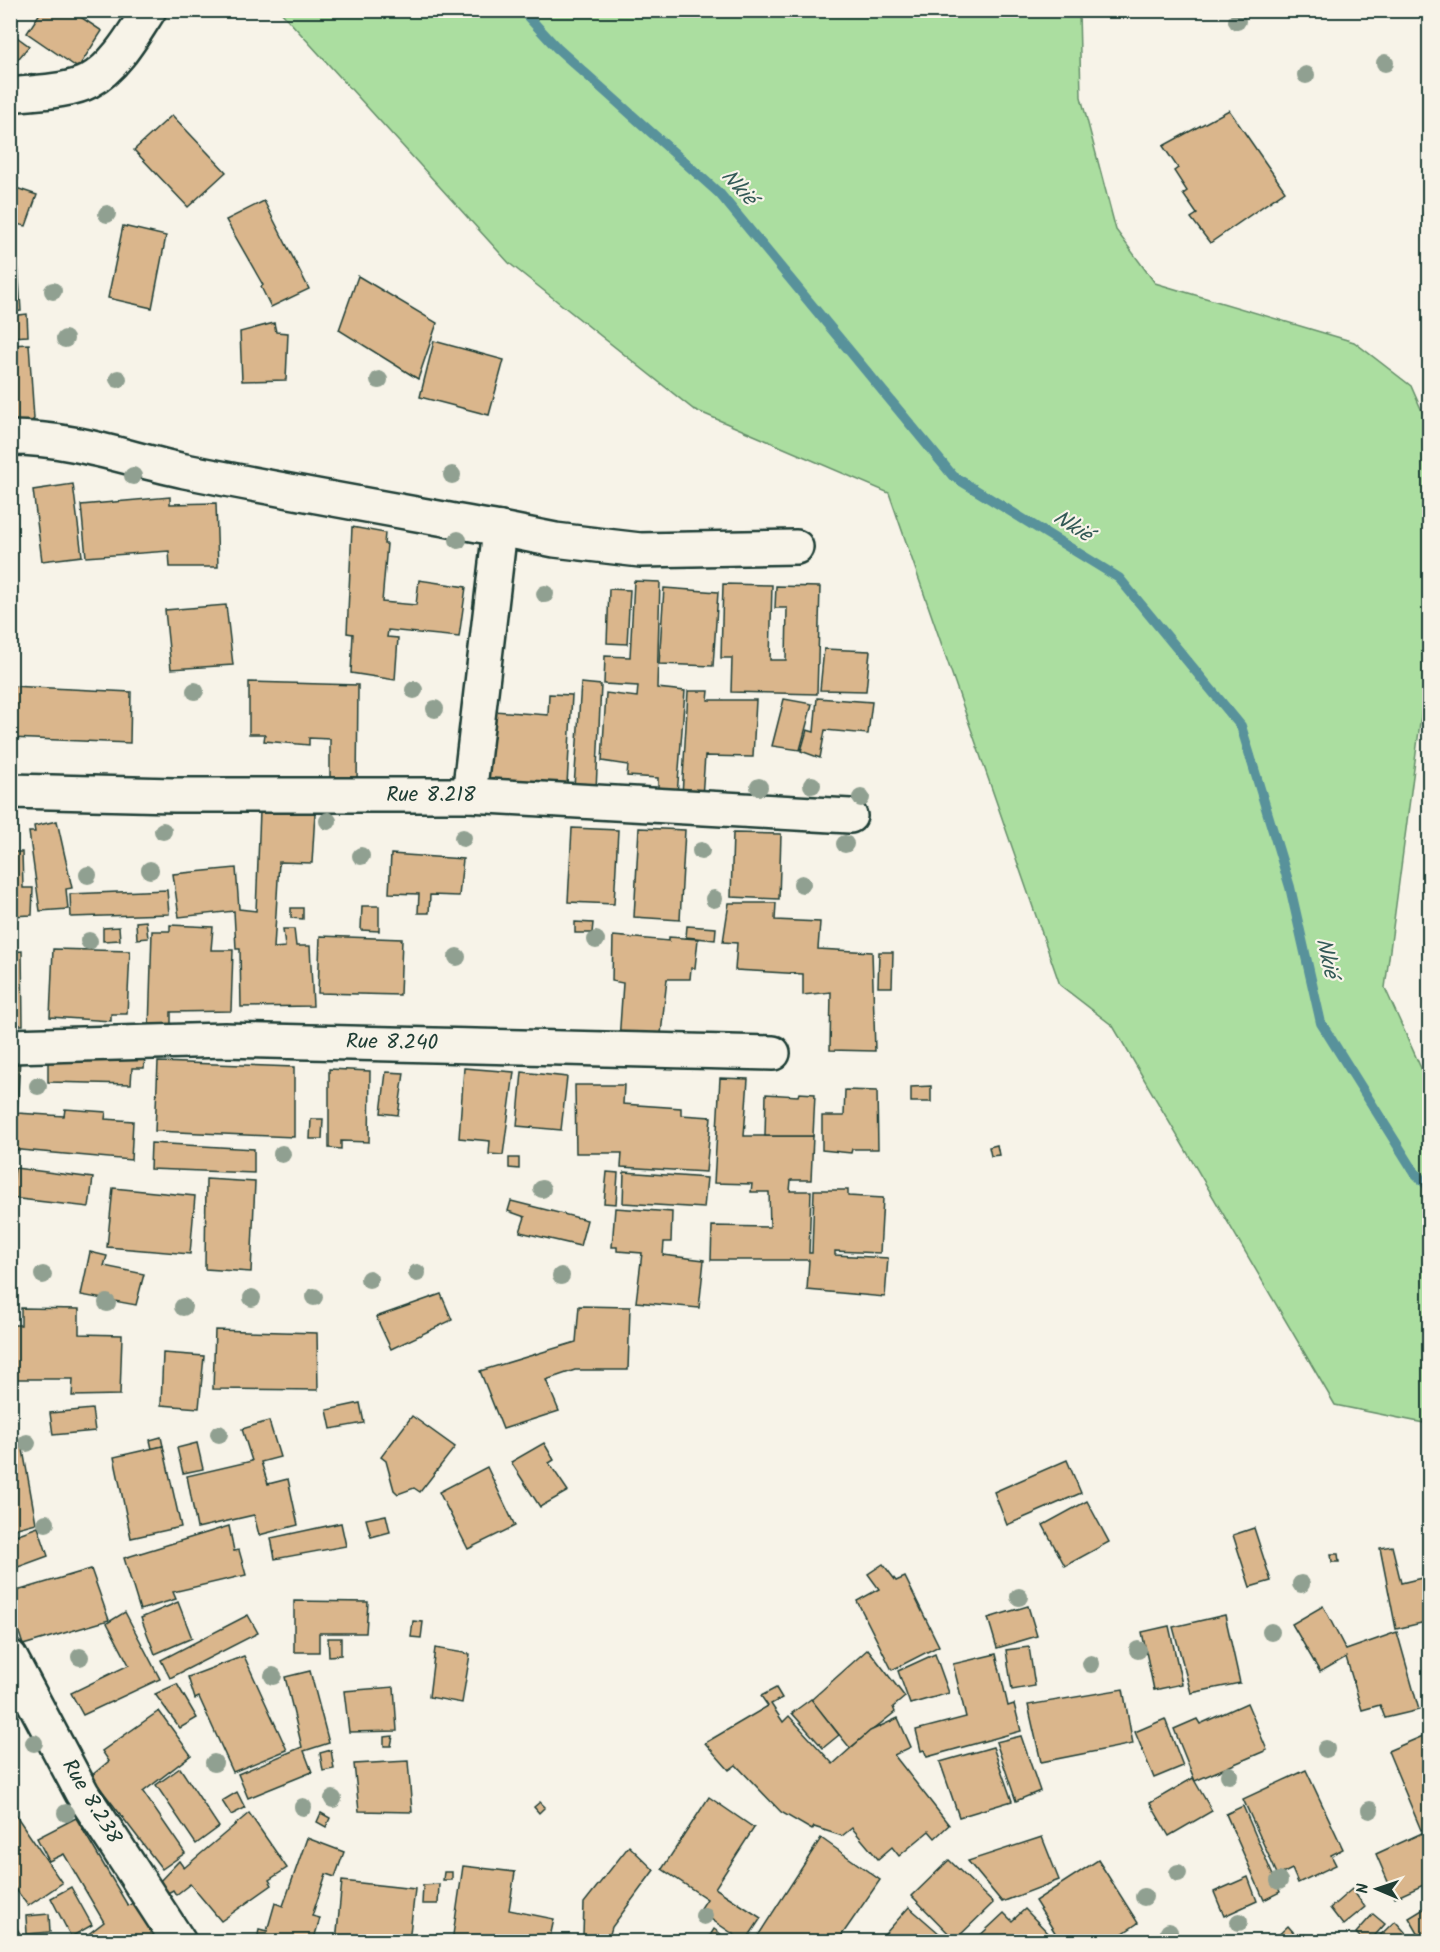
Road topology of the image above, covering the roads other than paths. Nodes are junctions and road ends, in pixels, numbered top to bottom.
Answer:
1 (149, 10) edge
2 (10, 95) edge
3 (10, 438) edge
4 (500, 529) junction
5 (796, 547) dead end
6 (10, 791) edge
7 (469, 795) junction
8 (850, 816) dead end
9 (10, 1046) edge
10 (773, 1053) dead end
11 (10, 1657) edge
12 (179, 1941) edge

1 - 2 street
3 - 4 street
4 - 5 street
4 - 7 street
6 - 7 street, Rue 8.218
7 - 8 street, Rue 8.218
9 - 10 street, Rue 8.240
11 - 12 street, Rue 8.238

